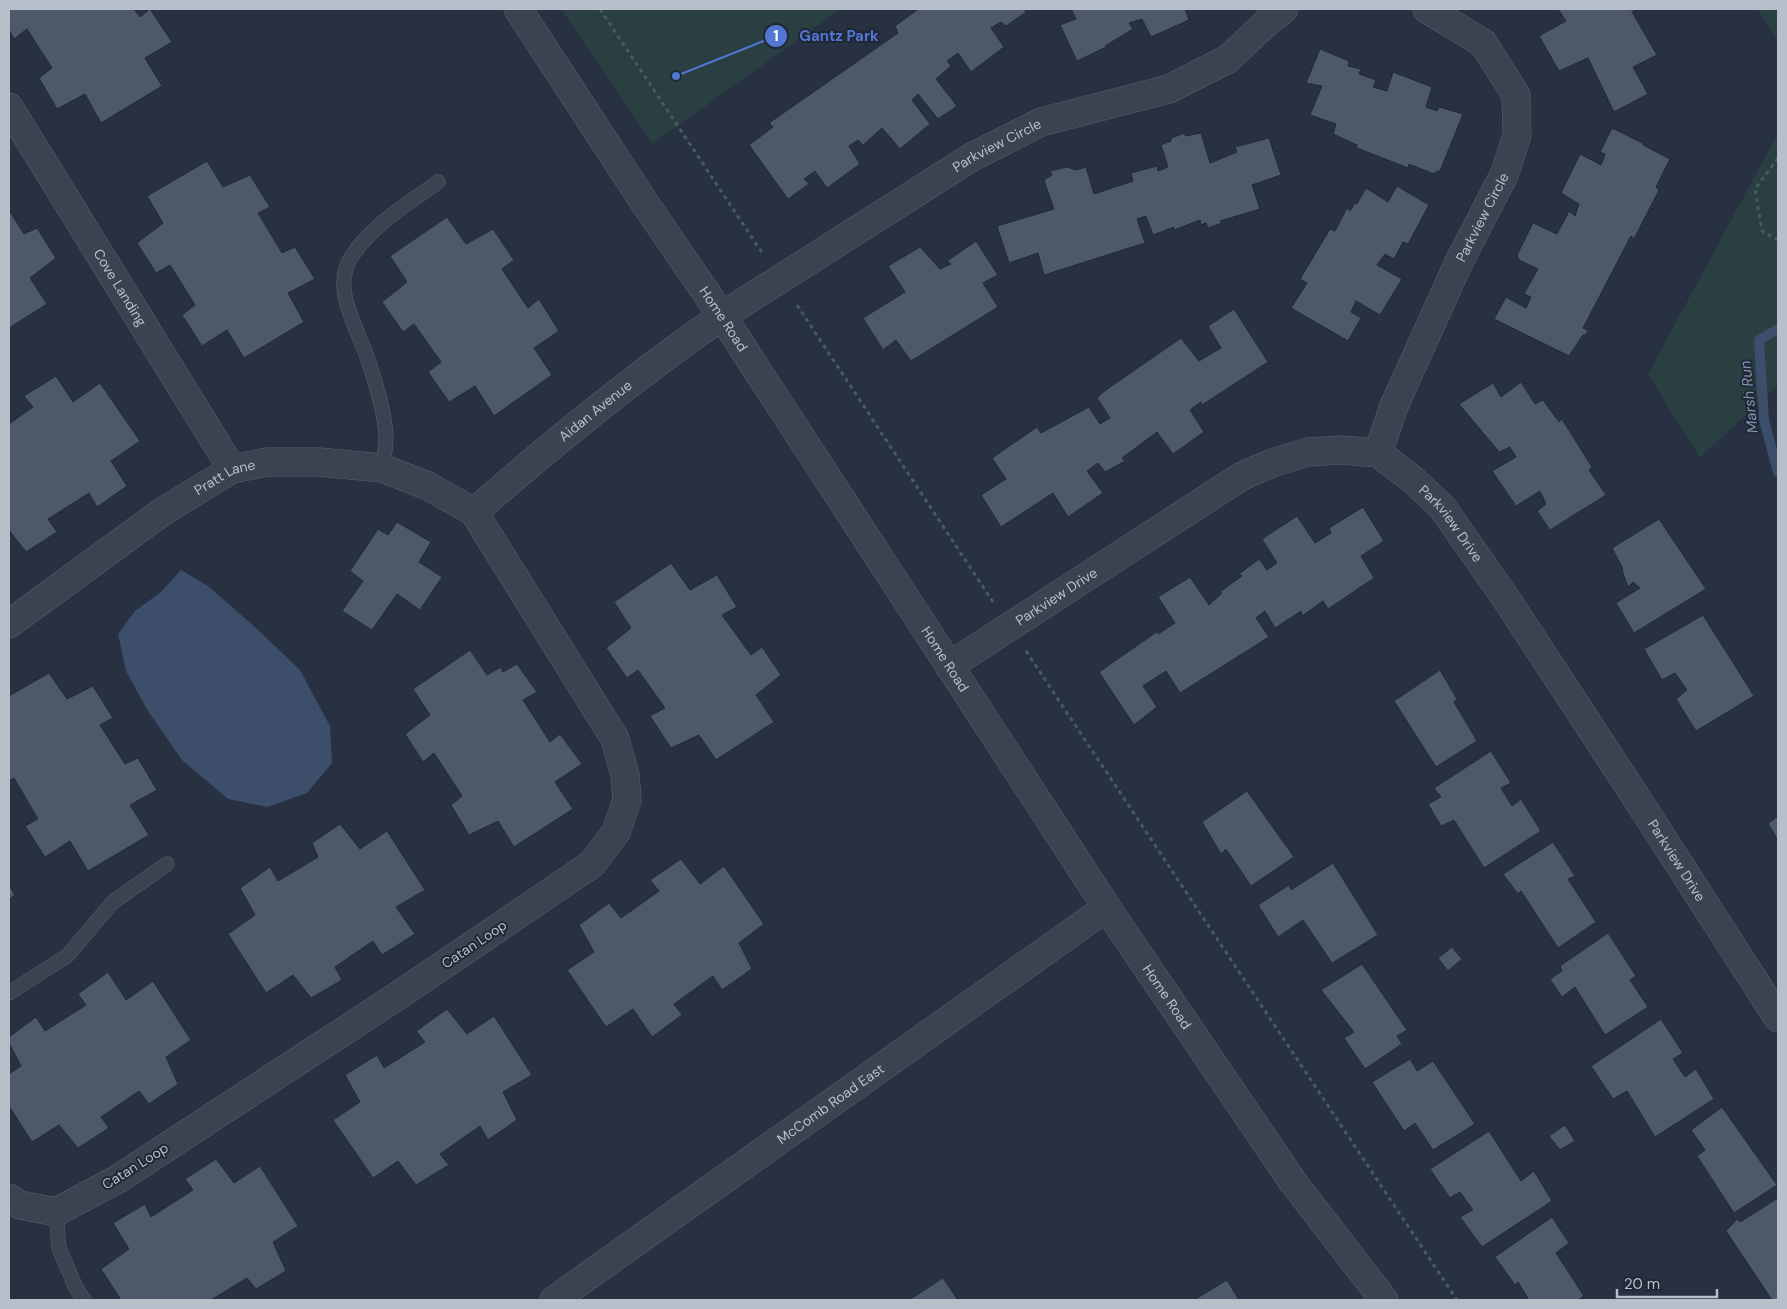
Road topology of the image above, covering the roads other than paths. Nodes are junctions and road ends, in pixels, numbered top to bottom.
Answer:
1 (518, 9) edge
2 (1284, 9) edge
3 (1427, 9) edge
4 (9, 107) edge
5 (438, 182) dead end
6 (722, 316) junction
7 (1378, 454) junction
8 (382, 468) junction
9 (232, 469) junction
10 (474, 512) junction
11 (9, 624) edge
12 (949, 666) junction
13 (167, 864) dead end
14 (1106, 908) junction
15 (9, 993) edge
16 (1778, 1018) edge
17 (9, 1198) edge
18 (56, 1212) junction
19 (84, 1300) edge
20 (554, 1300) edge
21 (1384, 1300) edge

1 - 6 street, Home Road
2 - 6 street, Parkview Circle
3 - 7 street, Parkview Circle
4 - 9 street, Cove Landing
5 - 8 lane
6 - 10 street, Aidan Avenue
6 - 12 street, Home Road
7 - 12 street, Parkview Drive
7 - 16 street, Parkview Drive
8 - 9 street, Pratt Lane
8 - 10 street, Pratt Lane
9 - 11 street, Pratt Lane
10 - 18 street, Catan Loop
12 - 14 street, Home Road
13 - 15 lane
14 - 20 street, McComb Road East
14 - 21 street, Home Road
17 - 18 street
18 - 19 lane

